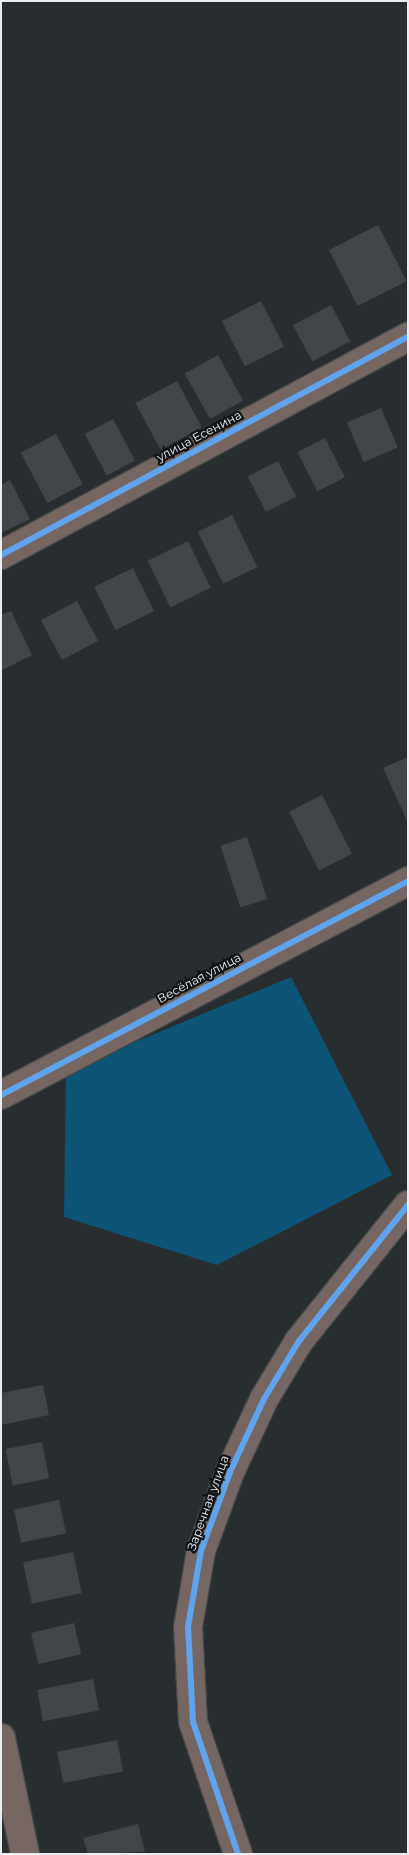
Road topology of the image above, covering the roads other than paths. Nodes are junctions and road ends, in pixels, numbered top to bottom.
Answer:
1 (408, 337) edge
2 (1, 555) edge
3 (408, 881) edge
4 (1, 1095) edge
5 (408, 1205) edge
6 (1, 1738) edge
7 (25, 1854) edge
8 (238, 1854) edge

1 - 2 street, улица Есенина
3 - 4 street, Весёлая улица
5 - 8 street, Заречная улица
6 - 7 street

